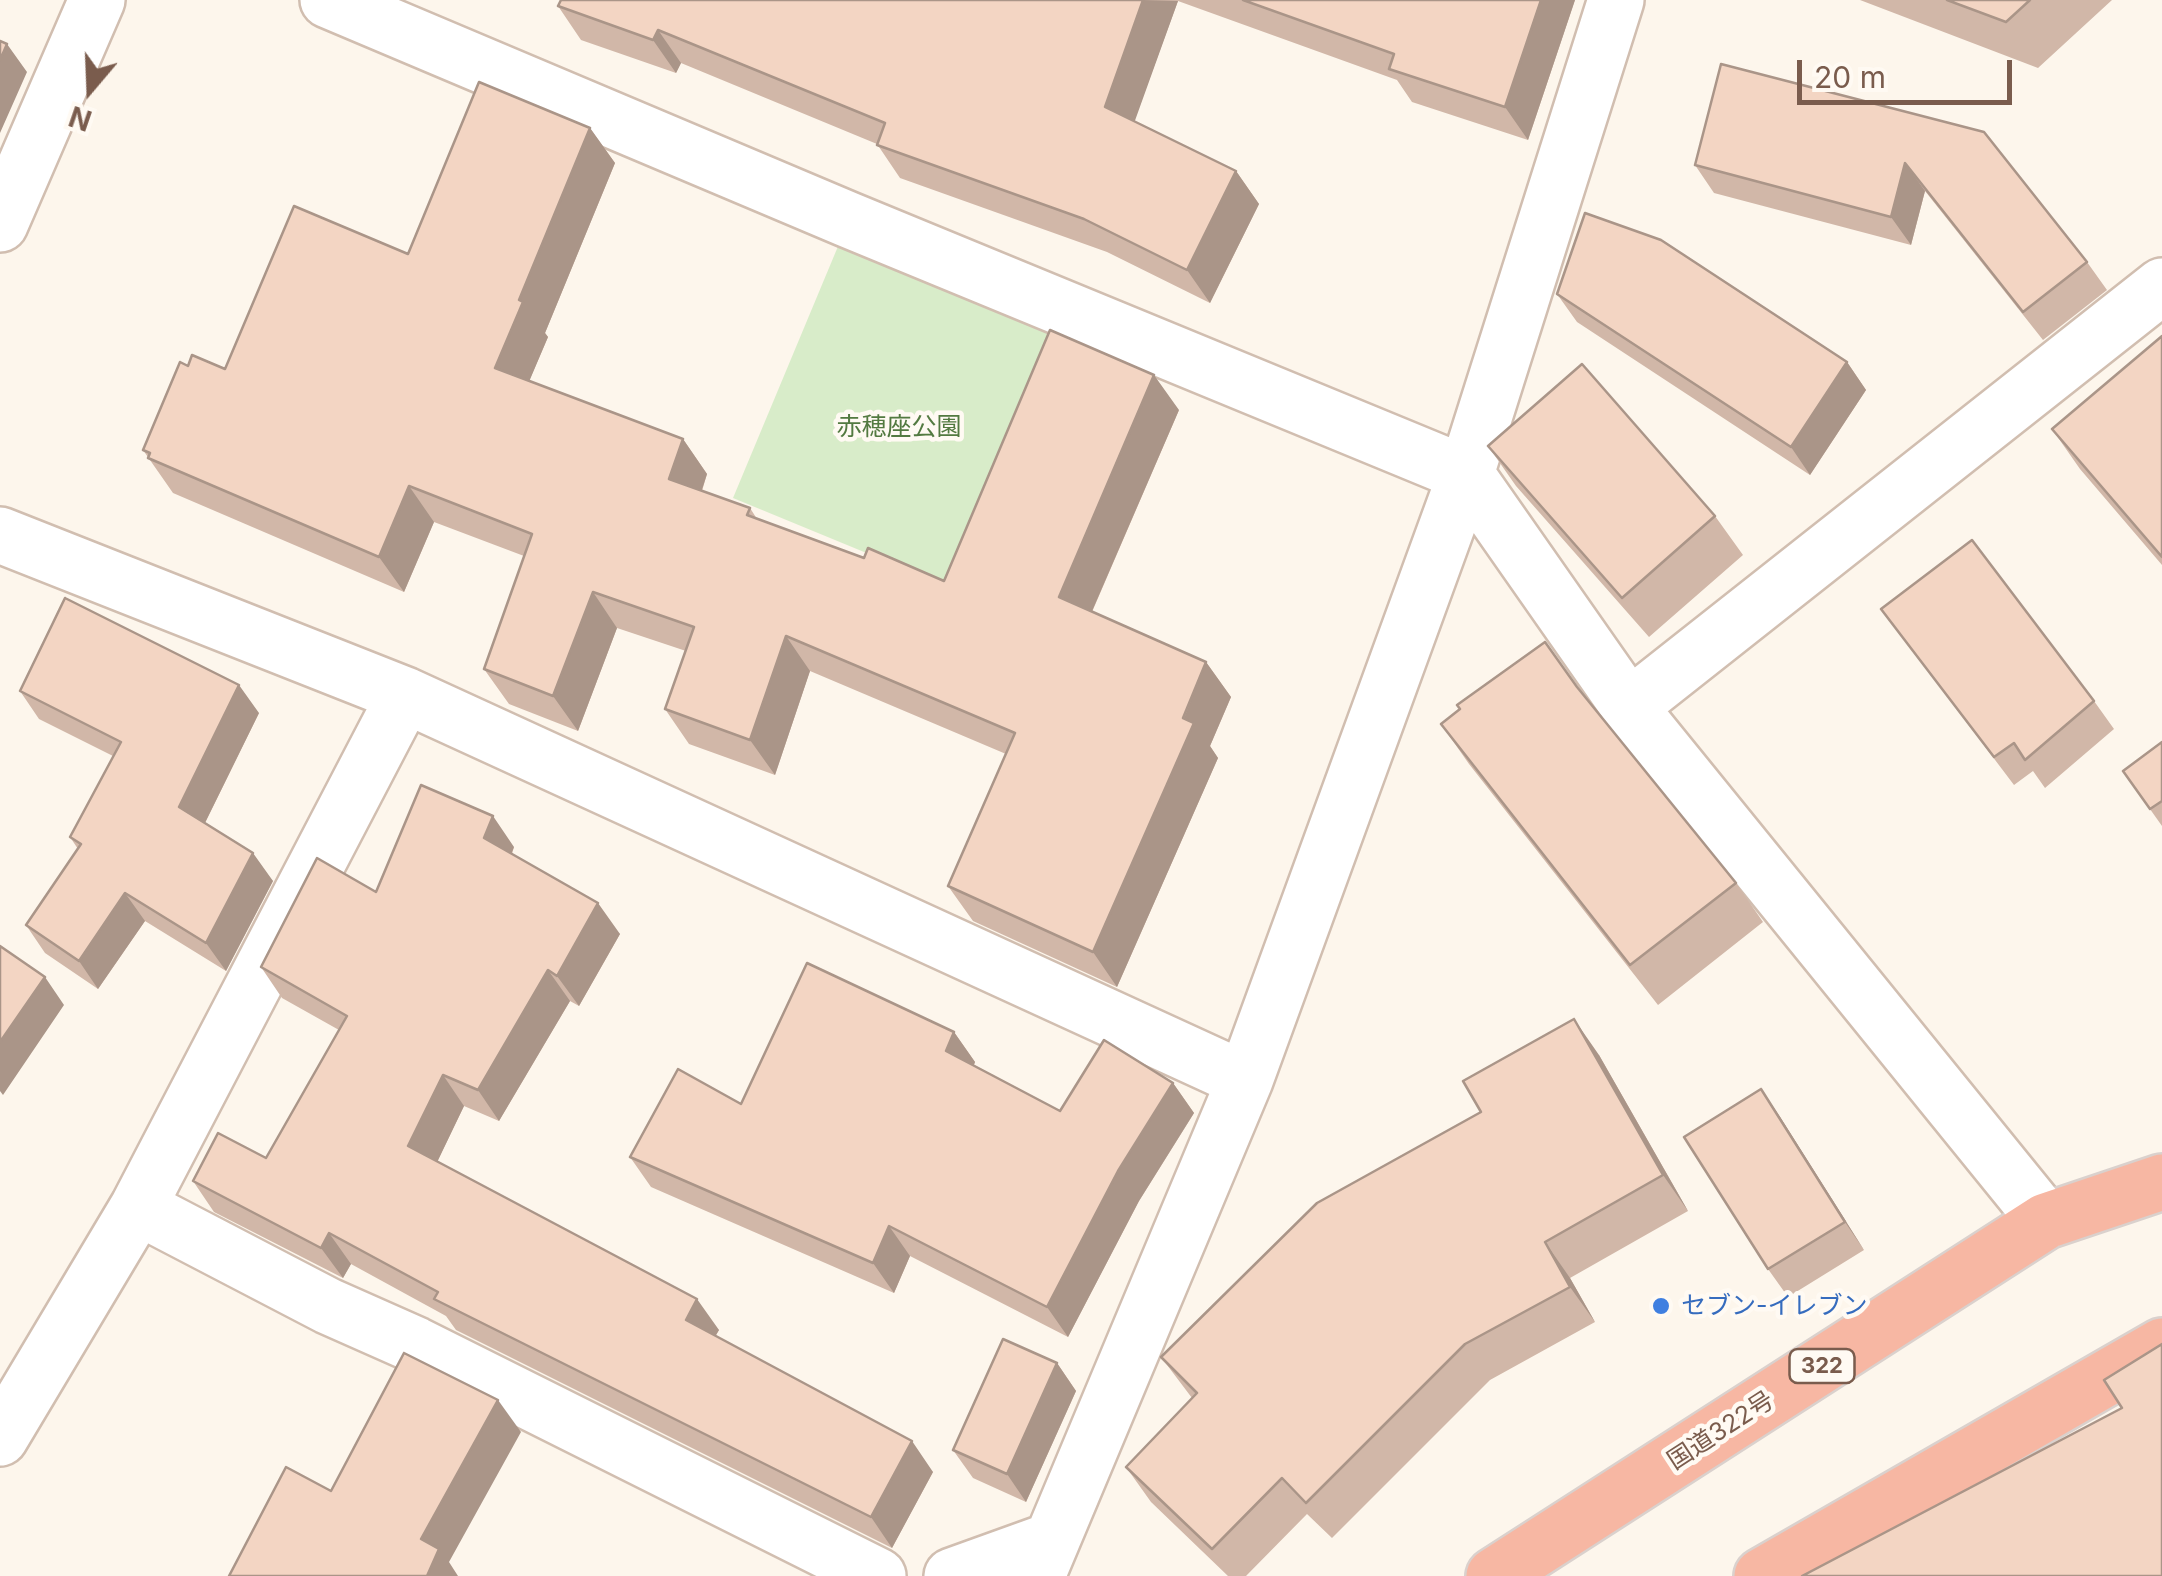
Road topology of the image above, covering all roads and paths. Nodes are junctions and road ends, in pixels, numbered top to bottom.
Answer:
1 (97, 0) edge
2 (328, 0) edge
3 (1616, 0) edge
4 (0, 224) edge
5 (2162, 286) edge
6 (1466, 474) junction
7 (0, 535) edge
8 (405, 695) junction
9 (1629, 707) junction
10 (1244, 1080) junction
11 (2162, 1182) edge
12 (138, 1207) junction
13 (2046, 1222) junction
14 (2162, 1346) edge
15 (0, 1438) edge
16 (1045, 1558) edge
17 (878, 1576) edge
18 (952, 1576) edge
19 (1494, 1576) edge
20 (1762, 1576) edge

1 - 4 street
2 - 6 street
3 - 6 street
5 - 9 street
6 - 9 street
6 - 10 street
7 - 8 street
8 - 10 street
8 - 12 street
9 - 13 street
10 - 16 street
11 - 13 highway, 国道322号 / 322
12 - 15 street
12 - 17 street
13 - 19 highway, 国道322号 / 322
14 - 20 highway
16 - 18 street

